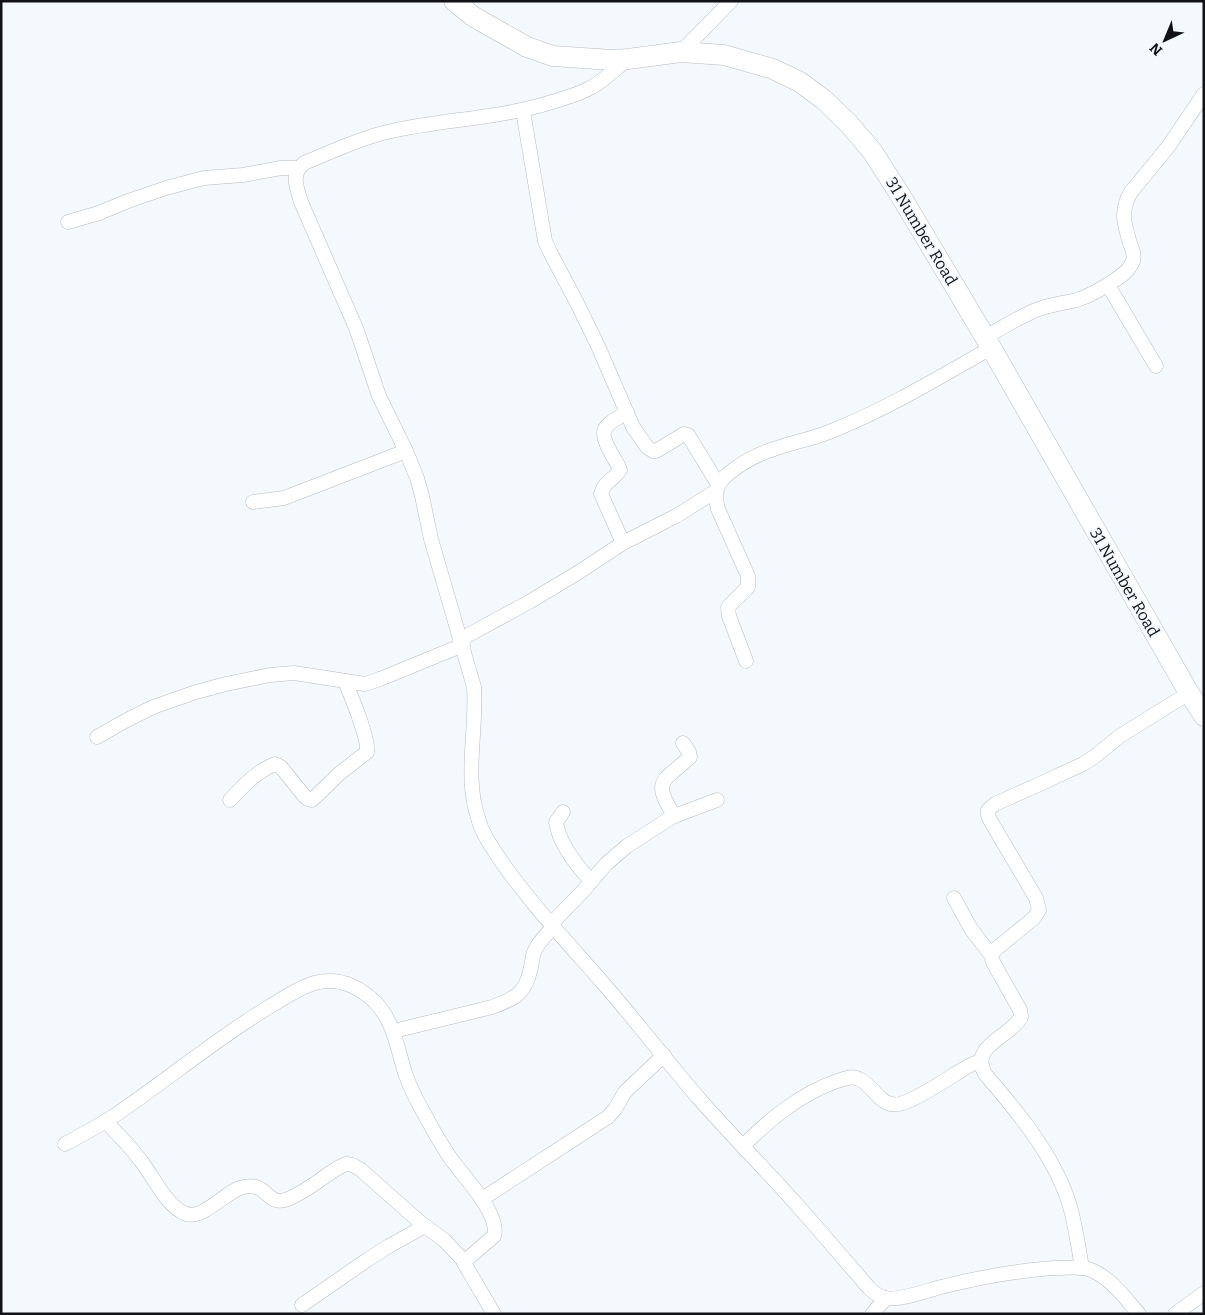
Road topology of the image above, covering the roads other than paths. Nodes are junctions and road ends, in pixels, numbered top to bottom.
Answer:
1 (454, 1) edge
2 (731, 1) edge
3 (681, 52) junction
4 (628, 59) junction
5 (1204, 94) edge
6 (522, 110) junction
7 (299, 168) junction
8 (68, 222) dead end
9 (1108, 285) junction
10 (988, 342) junction
11 (1156, 366) dead end
12 (626, 412) junction
13 (406, 451) junction
14 (717, 487) junction
15 (253, 502) dead end
16 (623, 543) junction
17 (462, 642) junction
18 (746, 661) dead end
19 (346, 680) junction
20 (1189, 692) junction
21 (1204, 716) edge
22 (97, 737) dead end
23 (683, 743) dead end
24 (230, 800) dead end
25 (717, 800) dead end
26 (563, 812) dead end
27 (674, 816) junction
28 (591, 881) junction
29 (954, 898) dead end
30 (552, 925) junction
31 (991, 955) junction
32 (394, 1031) junction
33 (664, 1055) junction
34 (981, 1061) junction
35 (105, 1122) junction
36 (65, 1144) dead end
37 (743, 1146) junction
38 (482, 1199) junction
39 (425, 1226) junction
40 (464, 1262) junction
41 (1082, 1268) junction
42 (1204, 1293) edge
43 (886, 1298) junction
44 (302, 1305) dead end
45 (494, 1314) edge
46 (872, 1314) edge
47 (1139, 1314) edge
48 (1175, 1314) edge

1 - 4 main road, 31 Number Road
2 - 3 street
3 - 4 main road, 31 Number Road
3 - 10 main road, 31 Number Road
4 - 6 street
5 - 9 street
6 - 7 street
6 - 12 street
7 - 8 street
7 - 13 street
9 - 10 street
9 - 11 street
10 - 14 street
10 - 20 main road, 31 Number Road
12 - 14 street
12 - 16 street
13 - 15 street
13 - 17 street
14 - 16 street
14 - 18 street
16 - 17 street
17 - 19 street
17 - 30 street
19 - 22 street
19 - 24 street
20 - 21 main road, 31 Number Road
20 - 31 street
23 - 27 street
25 - 27 street
26 - 28 street
27 - 28 street
28 - 30 street
29 - 31 street
30 - 32 street
30 - 33 street
31 - 34 street
32 - 35 street
32 - 38 street
33 - 37 street
33 - 38 street
34 - 37 street
34 - 41 street
35 - 36 street
35 - 39 street
37 - 43 street
38 - 40 street
39 - 40 street
39 - 44 street
40 - 45 street
41 - 43 street
41 - 47 street
42 - 48 street
43 - 46 street

